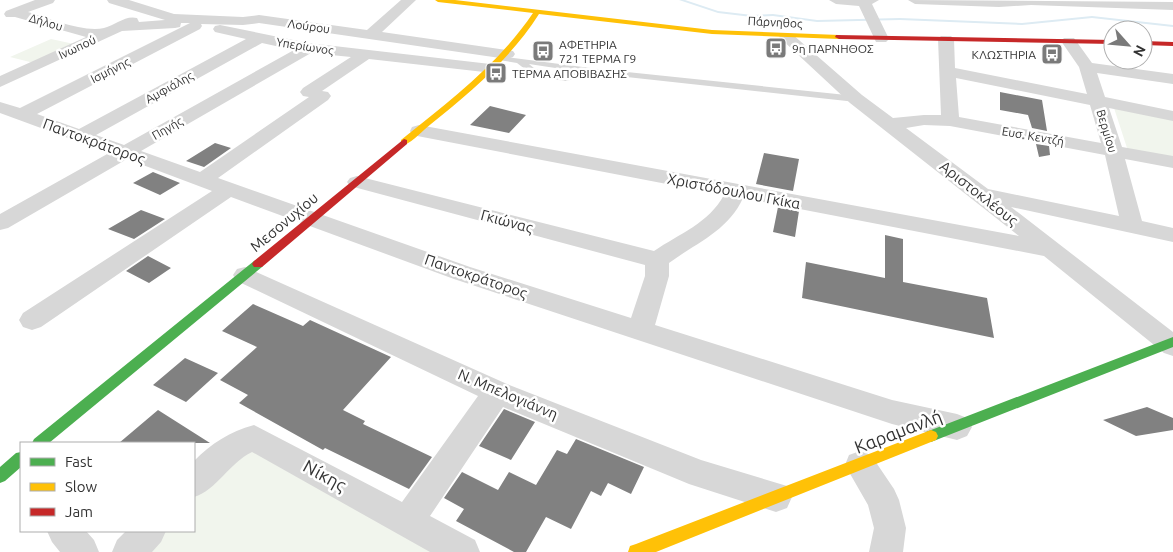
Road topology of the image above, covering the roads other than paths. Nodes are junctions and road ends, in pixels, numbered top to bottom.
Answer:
1 (48, 0) edge
2 (114, 0) edge
3 (408, 0) edge
4 (438, 0) edge
5 (836, 0) edge
6 (915, 0) edge
7 (869, 5) edge
8 (1173, 6) edge
9 (154, 11) junction
10 (537, 12) junction
11 (16, 13) junction
12 (0, 18) edge
13 (196, 25) junction
14 (113, 30) junction
15 (371, 34) junction
16 (879, 35) junction
17 (787, 36) junction
18 (260, 38) junction
19 (946, 39) junction
20 (1070, 41) junction
21 (1103, 42) edge
22 (1153, 43) edge
23 (1173, 44) edge
24 (308, 48) junction
25 (366, 54) junction
26 (505, 61) junction
27 (1087, 66) junction
28 (948, 71) junction
29 (598, 72) junction
30 (1173, 79) edge
31 (0, 82) edge
32 (856, 99) junction
33 (1098, 102) junction
34 (0, 107) edge
35 (23, 114) junction
36 (1173, 116) edge
37 (950, 121) junction
38 (892, 124) junction
39 (419, 131) junction
40 (80, 136) junction
41 (1113, 150) junction
42 (124, 152) junction
43 (1173, 162) edge
44 (203, 179) junction
45 (357, 182) junction
46 (229, 189) junction
47 (736, 191) junction
48 (980, 194) junction
49 (311, 218) junction
50 (0, 223) edge
51 (1132, 226) junction
52 (1173, 235) edge
53 (1050, 249) junction
54 (657, 260) junction
55 (246, 275) junction
56 (32, 320) dead end
57 (640, 331) junction
58 (1172, 344) edge
59 (498, 392) junction
60 (957, 426) junction
61 (40, 442) edge
62 (20, 459) edge
63 (860, 465) junction
64 (0, 476) edge
65 (195, 482) edge
66 (776, 497) junction
67 (408, 521) junction
68 (65, 532) edge
69 (148, 532) edge
70 (82, 552) edge
71 (129, 552) edge
72 (463, 552) edge
73 (636, 552) edge
74 (886, 552) edge

1 - 11 street
2 - 9 street, Λούρου
3 - 15 street
4 - 10 main road, Πάρνηθος
5 - 7 street
6 - 8 street
7 - 16 street
9 - 14 street, Ινωπού
9 - 15 street, Λούρου
10 - 17 main road, Πάρνηθος
10 - 26 main road, Μεσονυχίου
11 - 12 street
11 - 14 street, Δήλου
13 - 14 street, Υπερίωνος
13 - 18 street, Υπερίωνος
13 - 35 street, Ισμήνης
14 - 31 street, Ινωπού
15 - 26 street, Λούρου
16 - 17 main road, Πάρνηθος
16 - 19 main road, Πάρνηθος
17 - 32 street, Αριστοκλέους
18 - 24 street, Υπερίωνος
18 - 40 street, Αμφιάλης
19 - 20 main road, Πάρνηθος
19 - 28 street
20 - 21 main road, Πάρνηθος
20 - 27 street, Βερμίου
22 - 23 main road
24 - 25 street, Υπερίωνος
24 - 42 street, Πηγής
25 - 26 street, Υπερίωνος
25 - 44 street
26 - 29 lane
26 - 29 lane
26 - 39 main road, Μεσονυχίου
27 - 30 street
27 - 33 street, Βερμίου
28 - 33 street
28 - 37 street
29 - 32 lane
32 - 38 street, Αριστοκλέους
33 - 36 street
33 - 41 street, Βερμίου
34 - 35 street, Παντοκράτορος
35 - 40 street, Παντοκράτορος
37 - 38 street, Ευσ. Κεντζή
37 - 41 street, Ευσ. Κεντζή
38 - 48 street, Αριστοκλέους
39 - 45 main road, Μεσονυχίου
39 - 47 street, Χριστόδουλου Γκίκα
40 - 42 street, Παντοκράτορος
41 - 43 street, Ευσ. Κεντζή
41 - 51 street, Βερμίου
42 - 44 street, Παντοκράτορος
42 - 50 street, Πηγής
44 - 46 street, Παντοκράτορος
45 - 49 main road, Μεσονυχίου
45 - 54 street, Γκιώνας
46 - 49 street, Παντοκράτορος
46 - 56 street
47 - 53 street, Χριστόδουλου Γκίκα
47 - 54 street
48 - 51 street
48 - 53 street, Αριστοκλέους
49 - 55 main road, Μεσονυχίου
49 - 57 street, Παντοκράτορος
51 - 52 street
53 - 58 street, Αριστοκλέους
54 - 57 street
55 - 59 street, Ν. Μπελογιάννη
55 - 61 main road, Μεσονυχίου
57 - 60 street, Παντοκράτορος
58 - 60 main road, Καραμανλή
59 - 66 street, Ν. Μπελογιάννη
59 - 67 street
60 - 63 main road, Καραμανλή
62 - 64 main road
63 - 66 main road, Καραμανλή
63 - 74 street
65 - 67 street, Νίκης
66 - 73 main road, Καραμανλή
67 - 72 street, Νίκης
68 - 70 street
69 - 71 street

